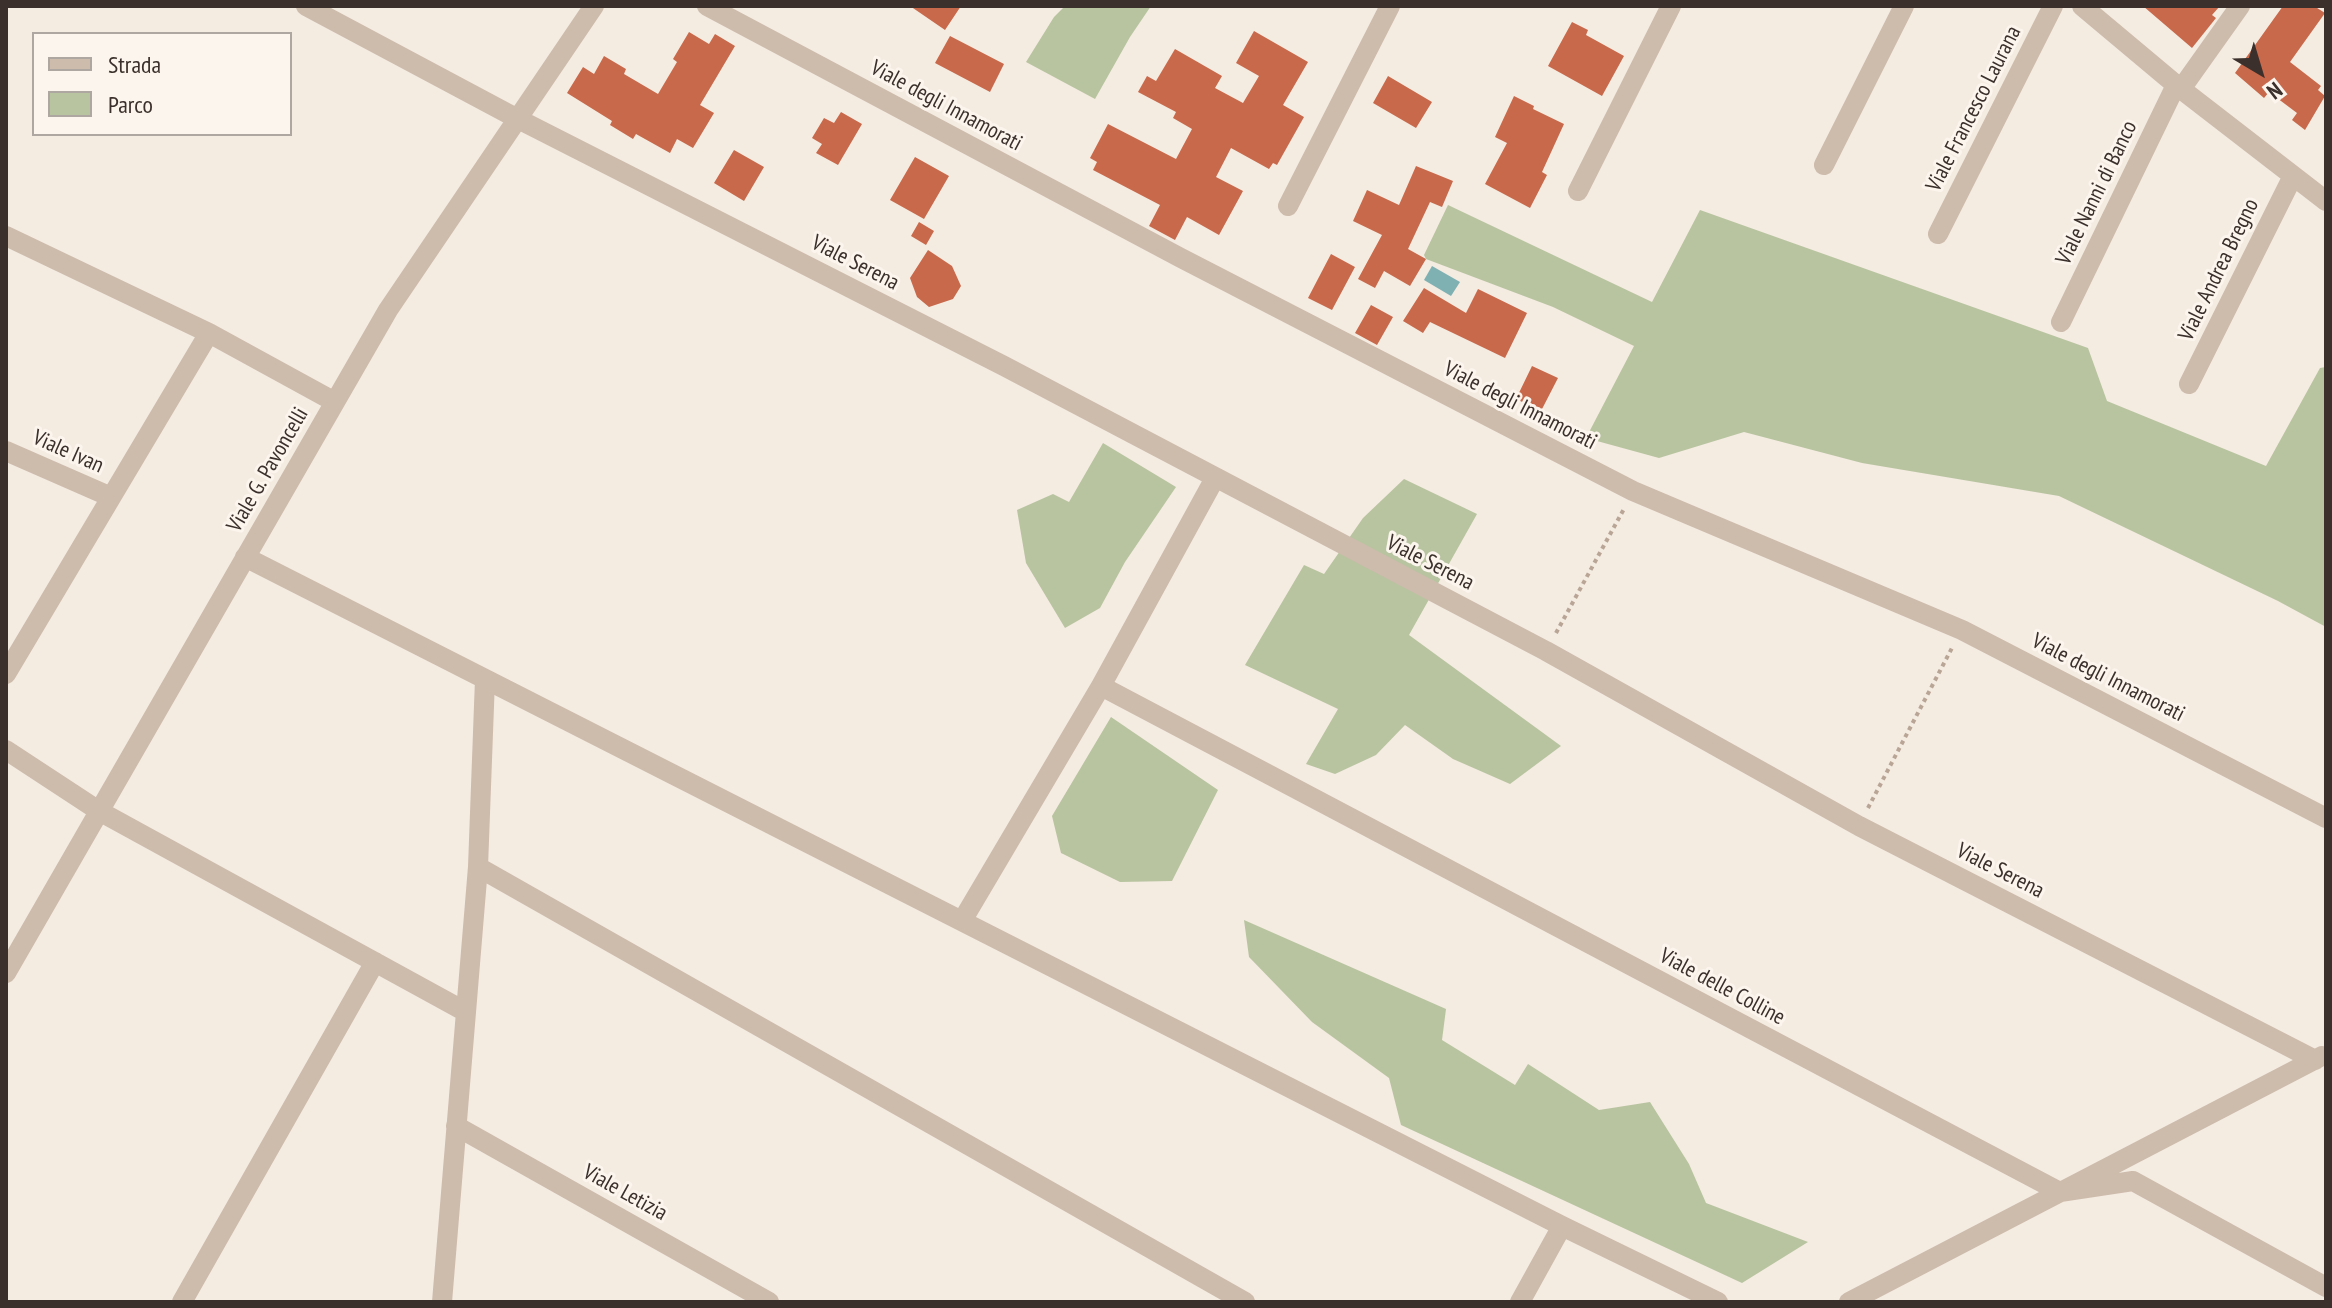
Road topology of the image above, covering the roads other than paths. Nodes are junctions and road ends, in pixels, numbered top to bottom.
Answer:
1 (306, 6) edge
2 (594, 6) edge
3 (707, 6) edge
4 (1390, 6) edge
5 (1671, 6) edge
6 (1904, 6) edge
7 (2053, 6) edge
8 (2082, 6) edge
9 (2240, 6) edge
10 (2178, 87) junction
11 (518, 119) junction
12 (1824, 165) dead end
13 (2293, 176) junction
14 (1578, 191) dead end
15 (2326, 201) edge
16 (1288, 206) dead end
17 (1938, 234) dead end
18 (6, 236) edge
19 (2061, 322) dead end
20 (209, 333) junction
21 (2189, 384) dead end
22 (335, 402) junction
23 (6, 451) edge
24 (1215, 478) junction
25 (111, 497) junction
26 (245, 557) junction
27 (8, 667) edge
28 (485, 679) junction
29 (1101, 686) junction
30 (6, 750) edge
31 (99, 811) junction
32 (2326, 818) edge
33 (478, 867) junction
34 (962, 921) junction
35 (375, 962) junction
36 (6, 973) edge
37 (466, 1012) junction
38 (2320, 1057) edge
39 (456, 1126) junction
40 (2060, 1192) junction
41 (1562, 1226) junction
42 (2326, 1287) edge
43 (182, 1302) edge
44 (442, 1302) edge
45 (769, 1302) edge
46 (1245, 1302) edge
47 (1520, 1302) edge
48 (1718, 1302) edge
49 (1849, 1302) edge

1 - 11 street, Viale Serena
2 - 11 street, Viale G. Pavoncelli
3 - 32 street, Viale degli Innamorati
4 - 16 street
5 - 14 street
6 - 12 street
7 - 17 street, Viale Francesco Laurana
8 - 10 street
9 - 10 street, Viale Nanni di Banco
10 - 13 street
10 - 19 street, Viale Nanni di Banco
11 - 22 street, Viale G. Pavoncelli
11 - 24 street, Viale Serena
13 - 15 street
13 - 21 street, Viale Andrea Bregno
18 - 20 street
20 - 22 street
20 - 25 street
22 - 26 street, Viale G. Pavoncelli
23 - 25 street, Viale Ivan
24 - 29 street
24 - 38 street, Viale Serena
25 - 27 street
26 - 28 street
26 - 31 street, Viale G. Pavoncelli
28 - 33 street
28 - 34 street
29 - 34 street
29 - 40 street, Viale delle Colline
30 - 31 street
31 - 35 street
31 - 36 street, Viale G. Pavoncelli
33 - 37 street
33 - 46 street
34 - 41 street
35 - 37 street
35 - 43 street
37 - 39 street
38 - 40 street
39 - 44 street
39 - 45 street, Viale Letizia
40 - 42 street
40 - 49 street
41 - 47 street
41 - 48 street

